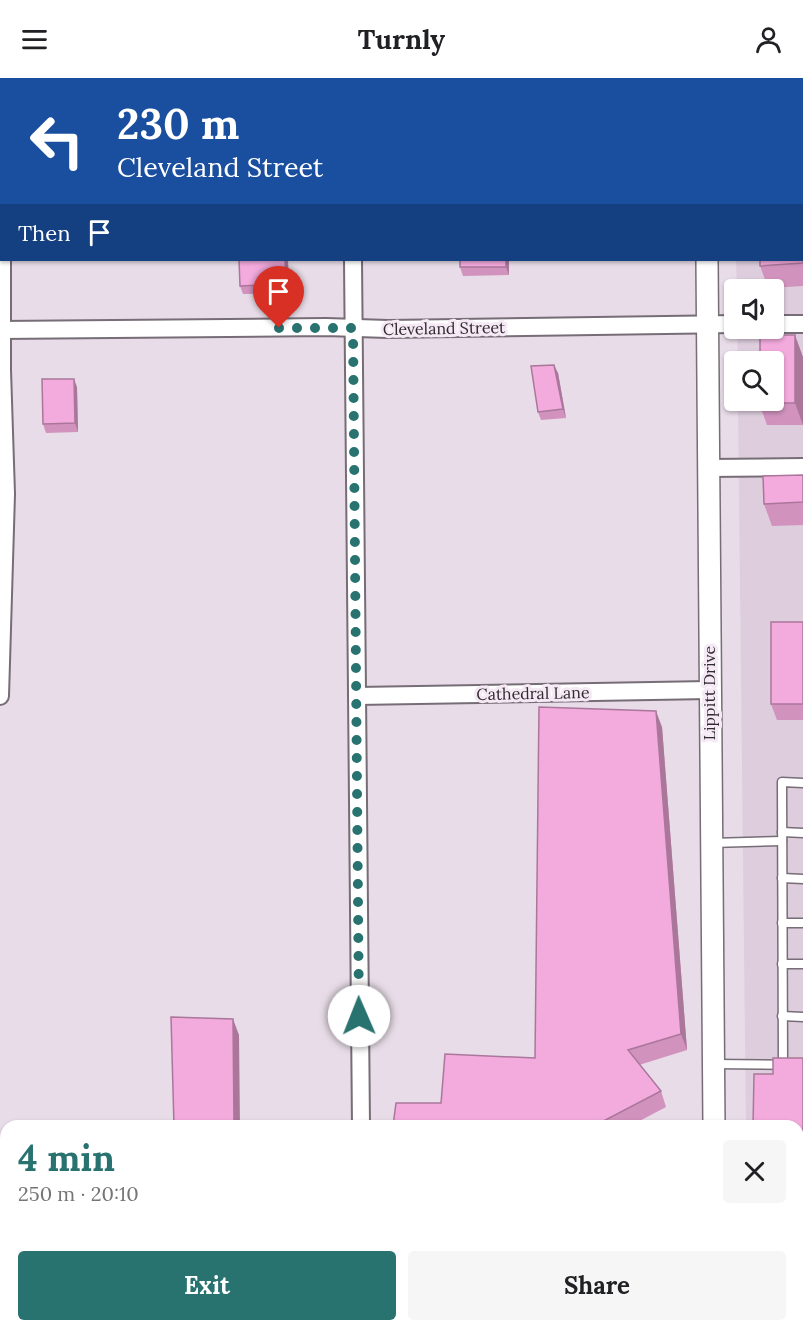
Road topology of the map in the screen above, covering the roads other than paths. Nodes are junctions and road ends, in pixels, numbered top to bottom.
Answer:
1 (2, 261) edge
2 (353, 261) edge
3 (707, 261) edge
4 (707, 324) junction
5 (724, 324) edge
6 (784, 324) edge
7 (803, 324) edge
8 (353, 328) junction
9 (1, 330) edge
10 (803, 467) edge
11 (708, 468) junction
12 (3, 491) edge
13 (709, 690) junction
14 (0, 696) edge
15 (357, 696) junction
16 (803, 783) edge
17 (803, 833) edge
18 (782, 837) junction
19 (710, 843) junction
20 (782, 879) junction
21 (803, 879) edge
22 (783, 923) junction
23 (803, 923) edge
24 (783, 964) junction
25 (803, 964) edge
26 (783, 1016) junction
27 (803, 1017) edge
28 (713, 1064) junction
29 (783, 1065) junction
30 (803, 1065) edge
31 (361, 1120) edge
32 (714, 1120) edge

1 - 9 street
2 - 8 street
3 - 4 street, Lippitt Drive
4 - 5 street, Cleveland Street
4 - 8 street, Cleveland Street
4 - 11 street, Lippitt Drive
6 - 7 street
8 - 9 street, Cleveland Street
8 - 15 street
9 - 12 street
10 - 11 street
11 - 13 street, Lippitt Drive
12 - 14 street
13 - 15 street, Cathedral Lane
13 - 19 street, Lippitt Drive
15 - 31 street
16 - 18 lane
17 - 18 lane
18 - 19 lane
18 - 20 lane
19 - 28 street, Lippitt Drive
20 - 21 lane
20 - 22 lane
22 - 23 lane
22 - 24 lane
24 - 25 lane
24 - 26 lane
26 - 27 lane
26 - 29 lane
28 - 29 lane
28 - 32 street, Lippitt Drive
29 - 30 lane

